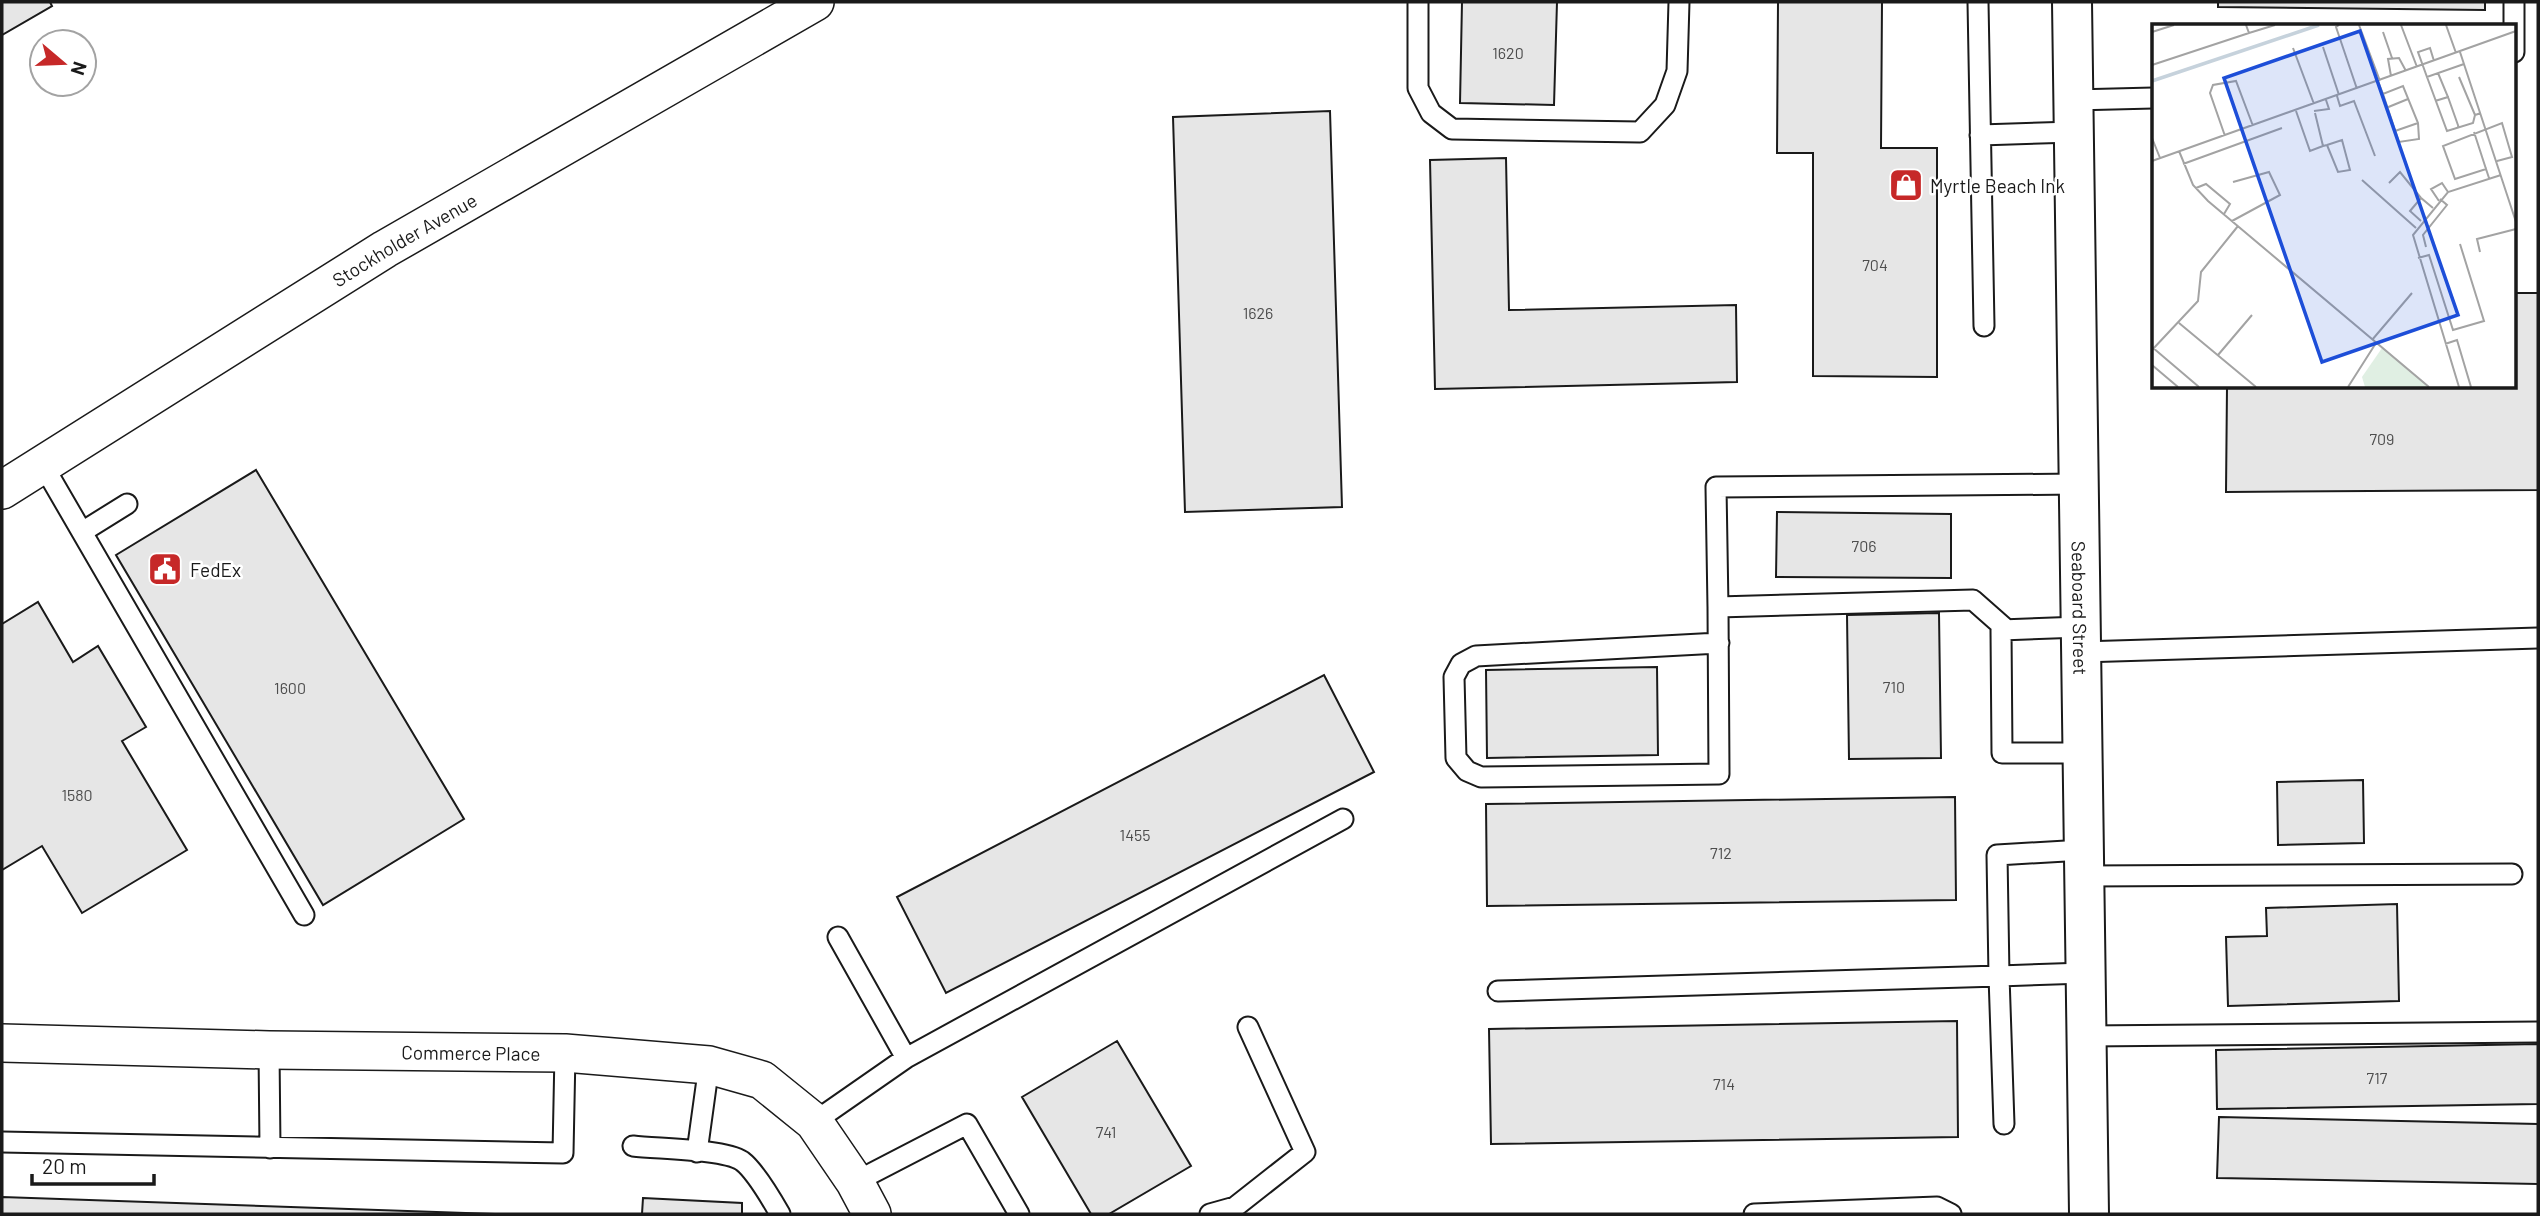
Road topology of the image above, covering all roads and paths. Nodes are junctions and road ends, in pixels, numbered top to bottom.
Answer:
1 (816, 2) edge
2 (1418, 2) edge
3 (1679, 2) edge
4 (1978, 2) edge
5 (2072, 2) edge
6 (2514, 2) edge
7 (2514, 24) edge
8 (2152, 97) edge
9 (2074, 116) junction
10 (1980, 135) junction
11 (1983, 326) dead end
12 (43, 465) junction
13 (2079, 484) junction
14 (2, 490) edge
15 (127, 504) dead end
16 (82, 533) junction
17 (1718, 607) junction
18 (2007, 630) junction
19 (2538, 638) edge
20 (2081, 640) junction
21 (1718, 643) junction
22 (2082, 752) junction
23 (1343, 819) dead end
24 (2084, 863) junction
25 (2512, 874) dead end
26 (304, 915) dead end
27 (838, 937) dead end
28 (2085, 973) junction
29 (1999, 976) junction
30 (1498, 991) dead end
31 (1248, 1027) dead end
32 (2538, 1032) edge
33 (2087, 1036) junction
34 (2, 1042) edge
35 (270, 1050) junction
36 (565, 1054) junction
37 (906, 1058) junction
38 (709, 1065) junction
39 (814, 1122) junction
40 (2004, 1124) dead end
41 (2, 1142) edge
42 (634, 1146) dead end
43 (270, 1149) junction
44 (697, 1152) junction
45 (855, 1182) junction
46 (1854, 1212) edge
47 (780, 1214) edge
48 (872, 1214) edge
49 (1019, 1214) edge
50 (1210, 1214) edge
51 (1754, 1214) edge
52 (1951, 1214) edge
53 (2089, 1214) edge

1 - 12 street, Stockholder Avenue
2 - 3 lane
4 - 10 lane
5 - 9 street, Seaboard Street
6 - 7 lane
8 - 9 lane
9 - 10 lane
9 - 13 street, Seaboard Street
10 - 11 lane
12 - 14 street, Stockholder Avenue
12 - 16 lane
13 - 17 lane
13 - 20 street, Seaboard Street
15 - 16 lane
16 - 26 lane
17 - 18 lane
17 - 21 lane
18 - 20 lane
18 - 22 lane
19 - 20 lane
20 - 22 street, Seaboard Street
21 - 21 lane
22 - 24 street, Seaboard Street
23 - 37 lane
24 - 25 lane
24 - 28 street, Seaboard Street
24 - 29 lane
27 - 37 lane
28 - 29 lane
28 - 33 street, Seaboard Street
29 - 30 lane
29 - 40 lane
31 - 50 lane
32 - 33 lane
33 - 53 street, Seaboard Street
34 - 35 street, Commerce Place
35 - 36 street, Commerce Place
35 - 43 lane
36 - 38 street, Commerce Place
36 - 43 lane
37 - 39 lane
38 - 39 street, Commerce Place
38 - 44 lane
39 - 45 street, Commerce Place
41 - 43 lane
42 - 44 lane
44 - 47 lane
45 - 48 street, Commerce Place
45 - 49 lane
46 - 51 lane
46 - 52 lane

